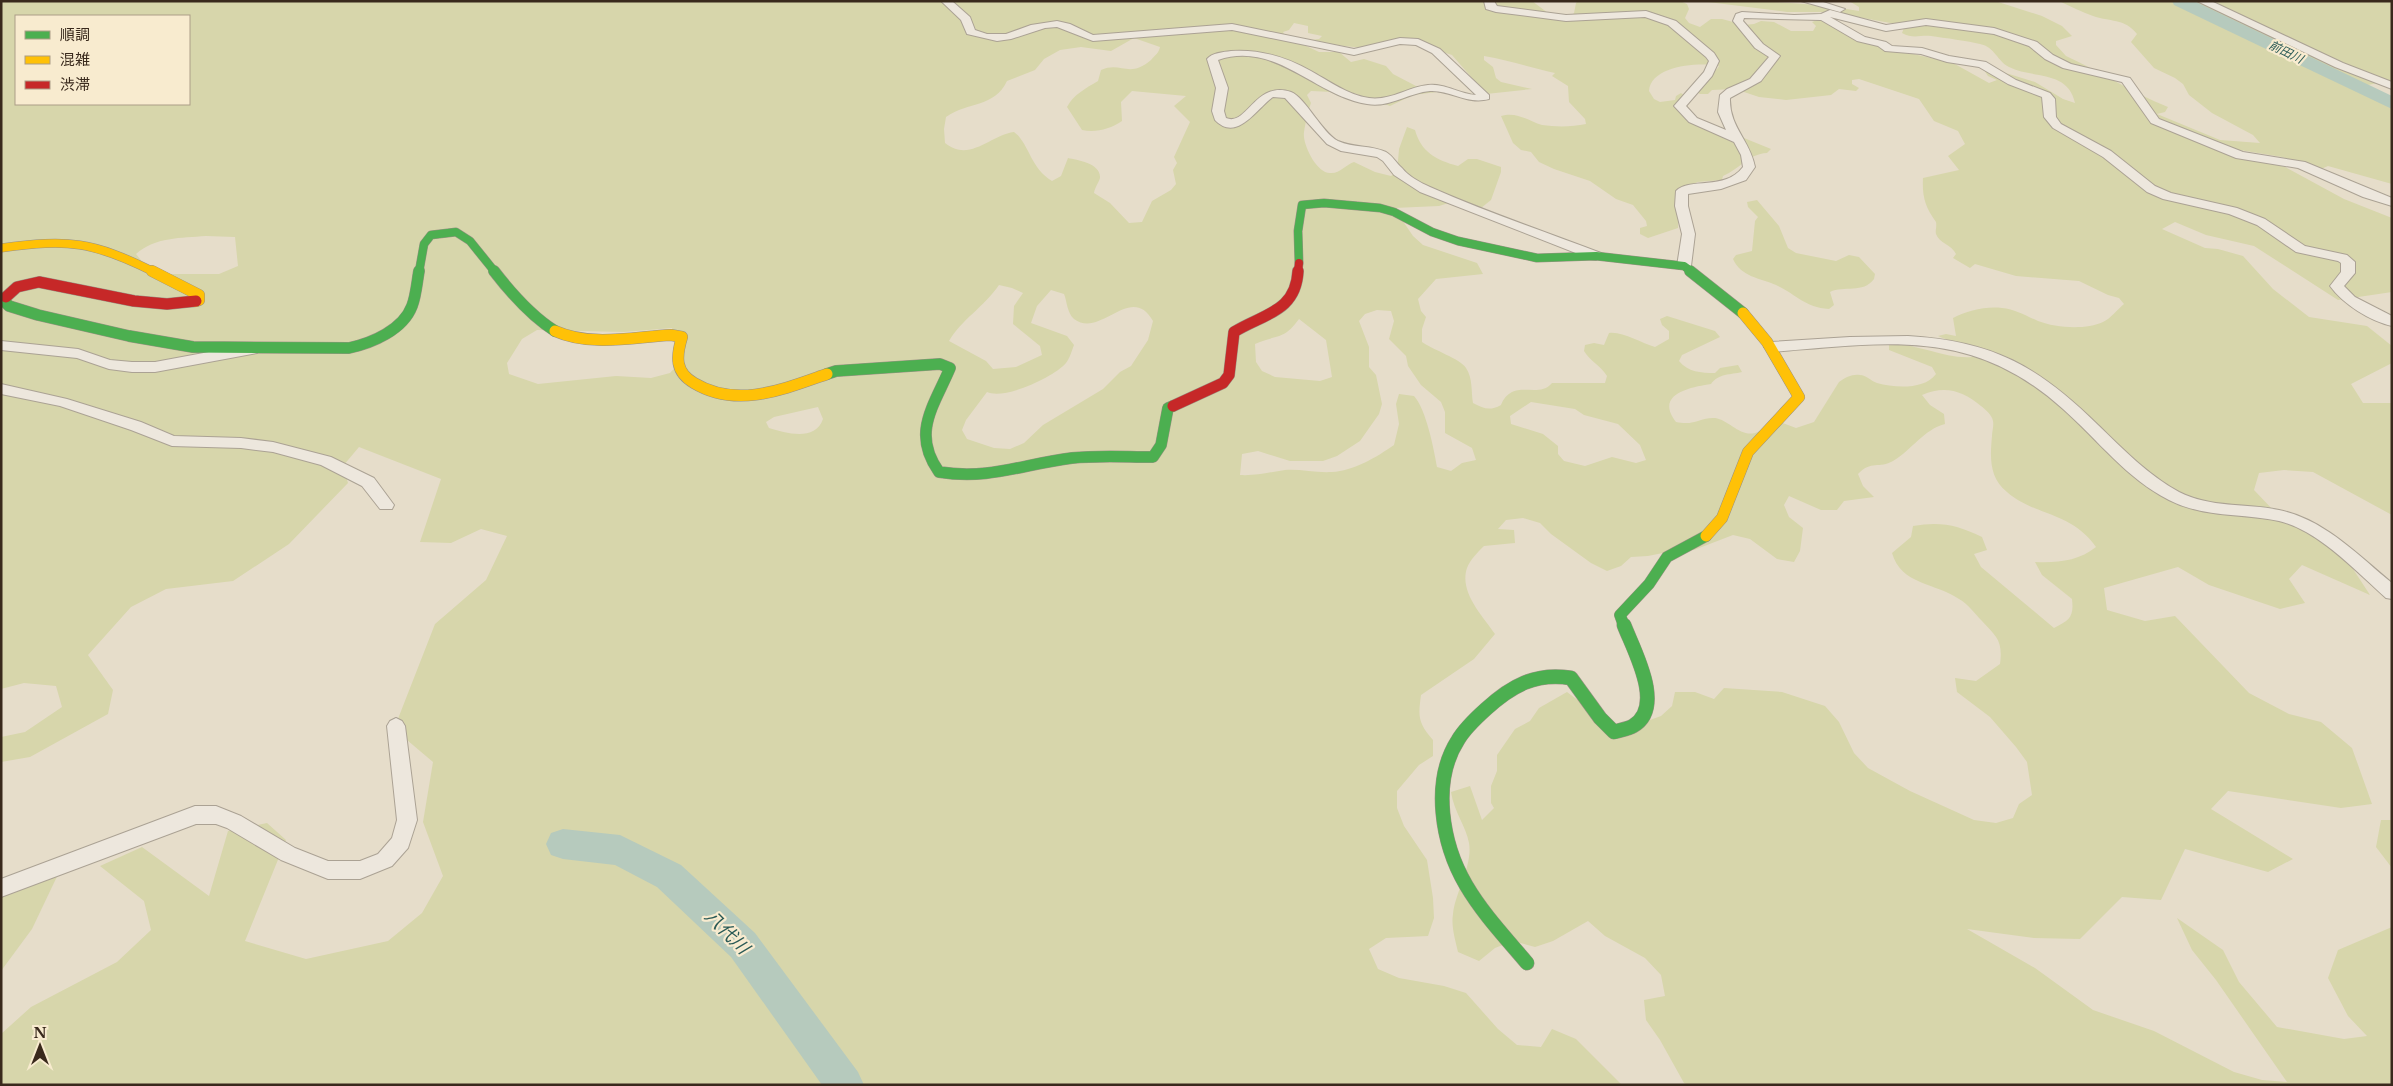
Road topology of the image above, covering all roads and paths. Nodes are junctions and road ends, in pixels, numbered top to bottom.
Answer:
1 (946, 1) edge
2 (1489, 1) edge
3 (1806, 1) edge
4 (2202, 1) edge
5 (1823, 16) junction
6 (1891, 28) junction
7 (2390, 85) edge
8 (1740, 140) junction
9 (2392, 202) edge
10 (1, 248) edge
11 (1596, 256) junction
12 (1684, 266) junction
13 (2392, 322) edge
14 (1, 345) edge
15 (1771, 347) junction
16 (258, 348) junction
17 (1, 389) edge
18 (386, 505) dead end
19 (2392, 593) edge
20 (396, 726) dead end
21 (1, 888) edge
22 (1527, 963) dead end

1 - 11 street
2 - 8 street
3 - 6 street
4 - 7 street
5 - 6 street
5 - 8 street
5 - 13 street
6 - 9 street
8 - 12 street
10 - 16 street
11 - 12 street
11 - 16 street
12 - 15 street
14 - 16 street
15 - 19 street
15 - 22 street
17 - 18 street
20 - 21 street

